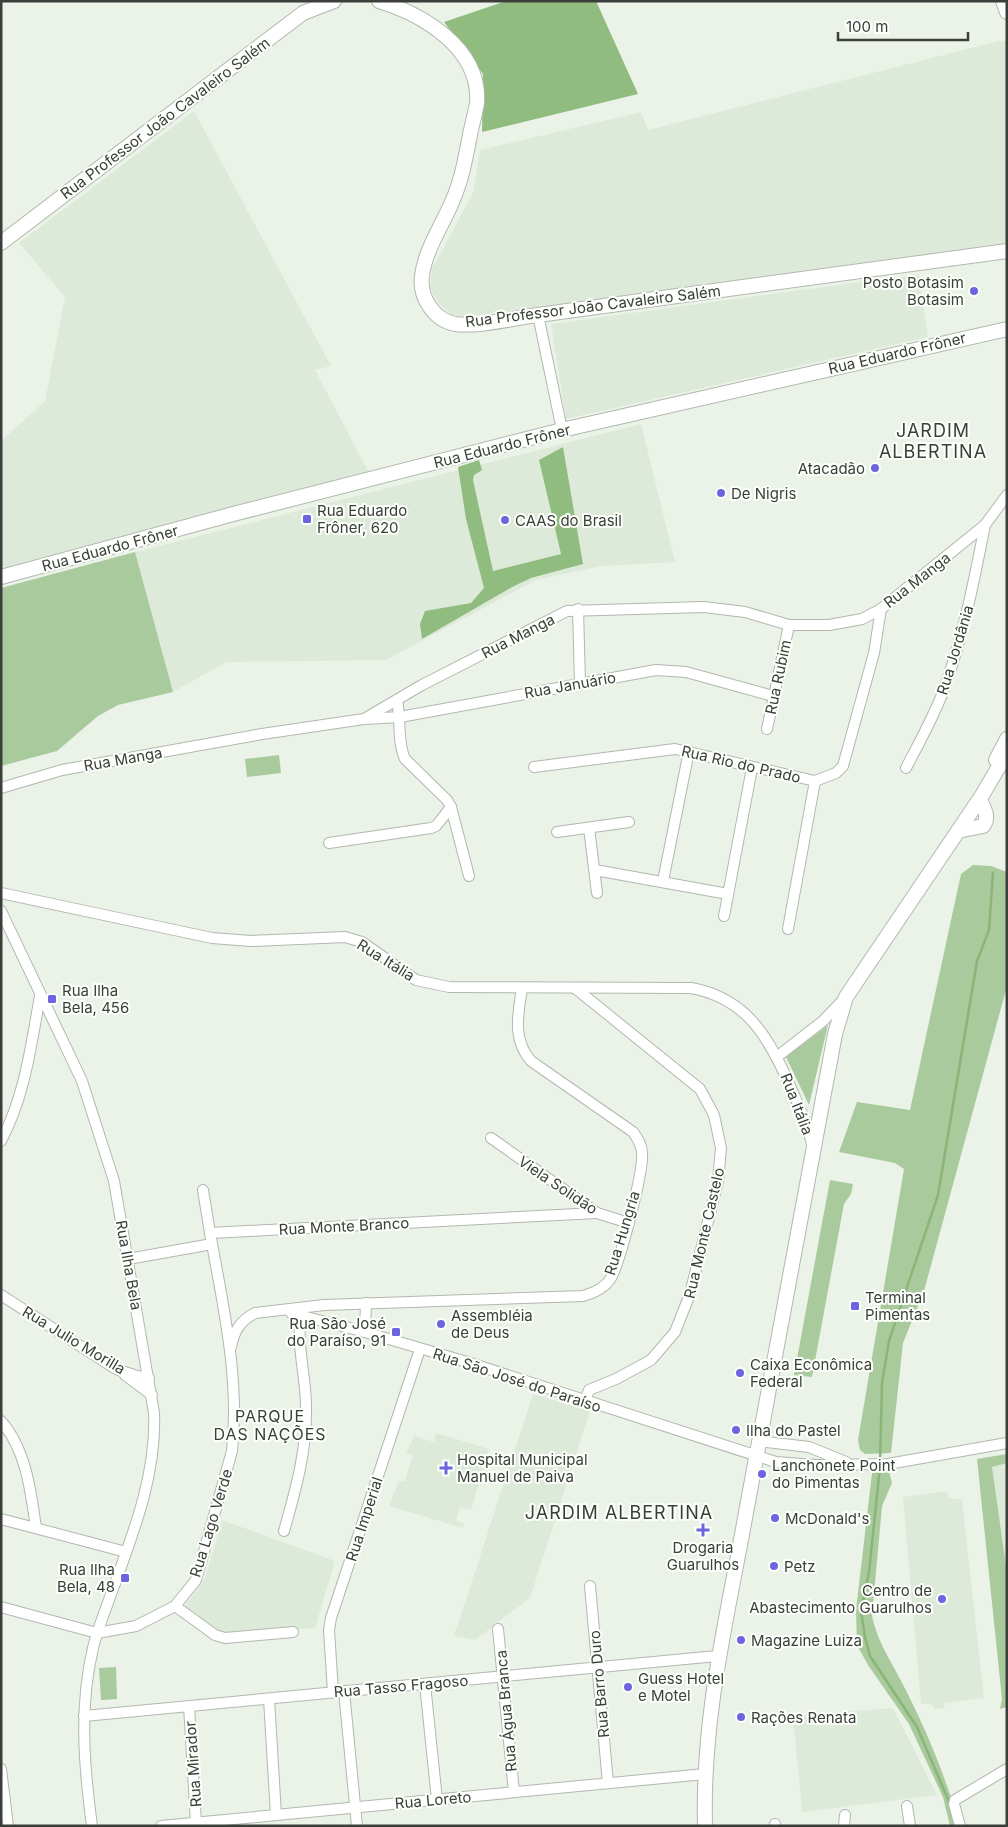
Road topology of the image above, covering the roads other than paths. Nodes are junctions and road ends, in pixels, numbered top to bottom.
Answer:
1 (334, 1) edge
2 (378, 1) edge
3 (1003, 1) edge
4 (1007, 12) edge
5 (1, 243) edge
6 (1007, 251) edge
7 (538, 315) junction
8 (1007, 328) edge
9 (562, 430) junction
10 (1007, 495) edge
11 (986, 525) junction
12 (1, 577) edge
13 (578, 609) junction
14 (881, 609) junction
15 (789, 625) junction
16 (580, 683) junction
17 (773, 696) junction
18 (397, 700) junction
19 (400, 717) junction
20 (364, 719) junction
21 (767, 729) dead end
22 (1007, 740) edge
23 (688, 752) junction
24 (1007, 753) edge
25 (534, 767) dead end
26 (752, 768) junction
27 (906, 768) dead end
28 (815, 781) junction
29 (1, 788) edge
30 (451, 807) junction
31 (629, 822) dead end
32 (589, 828) junction
33 (557, 832) dead end
34 (329, 843) dead end
35 (595, 870) junction
36 (469, 876) dead end
37 (664, 881) junction
38 (1, 893) edge
39 (597, 893) dead end
40 (728, 894) junction
41 (1, 911) edge
42 (724, 916) dead end
43 (788, 929) dead end
44 (522, 988) junction
45 (575, 988) junction
46 (40, 996) junction
47 (846, 997) junction
48 (835, 1008) junction
49 (49, 1015) junction
50 (32, 1036) junction
51 (778, 1056) junction
52 (491, 1138) dead end
53 (1, 1141) edge
54 (814, 1153) junction
55 (203, 1190) dead end
56 (597, 1213) junction
57 (628, 1223) junction
58 (211, 1239) junction
59 (128, 1259) junction
60 (1, 1295) edge
61 (366, 1303) junction
62 (277, 1311) junction
63 (301, 1315) junction
64 (365, 1332) junction
65 (420, 1348) junction
66 (230, 1352) junction
67 (116, 1369) junction
68 (149, 1378) junction
69 (152, 1395) junction
70 (585, 1401) junction
71 (1, 1420) edge
72 (758, 1441) junction
73 (1007, 1444) edge
74 (755, 1456) junction
75 (849, 1464) junction
76 (1, 1519) edge
77 (36, 1528) junction
78 (284, 1531) dead end
79 (126, 1552) junction
80 (590, 1586) dead end
81 (175, 1606) junction
82 (1, 1607) edge
83 (498, 1629) dead end
84 (293, 1632) dead end
85 (97, 1633) junction
86 (718, 1656) junction
87 (598, 1668) junction
88 (504, 1676) junction
89 (425, 1684) junction
90 (344, 1691) junction
91 (333, 1692) junction
92 (269, 1699) junction
93 (189, 1706) junction
94 (84, 1716) junction
95 (1, 1769) edge
96 (1007, 1769) edge
97 (706, 1774) junction
98 (608, 1783) junction
99 (514, 1792) junction
100 (437, 1800) junction
101 (907, 1806) dead end
102 (355, 1807) junction
103 (276, 1814) junction
104 (196, 1823) junction
105 (8, 1826) edge
106 (92, 1826) edge
107 (161, 1826) edge
108 (357, 1826) edge
109 (705, 1826) edge
110 (910, 1826) edge
111 (960, 1826) edge

1 - 5 main road, Rua Professor João Cavaleiro Salém
2 - 7 main road, Rua Professor João Cavaleiro Salém
3 - 4 main road
6 - 7 main road, Rua Professor João Cavaleiro Salém
7 - 9 street
8 - 9 main road, Rua Eduardo Frôner
9 - 12 main road, Rua Eduardo Frôner
10 - 11 street, Rua Manga
11 - 14 street, Rua Manga
11 - 27 street, Rua Jordânia
13 - 15 street, Rua Manga
13 - 16 street
13 - 18 street, Rua Manga
14 - 15 street, Rua Manga
14 - 28 street, Rua Rio do Prado
15 - 17 street, Rua Rubim
16 - 17 street, Rua Januário
16 - 19 street, Rua Januário
17 - 21 street, Rua Rubim
18 - 19 street
18 - 20 street, Rua Manga
19 - 20 street, Rua Januário
19 - 30 street
20 - 29 street, Rua Manga
22 - 48 main road
23 - 25 street, Rua Rio do Prado
23 - 26 street, Rua Rio do Prado
23 - 37 street
24 - 47 main road
26 - 28 street, Rua Rio do Prado
26 - 40 street
28 - 43 street
30 - 34 street
30 - 36 street
31 - 32 street
32 - 33 street
32 - 35 street
35 - 37 street
35 - 39 street
37 - 40 street
38 - 44 street, Rua Itália
40 - 42 street
41 - 46 street, Rua Ilha Bela
44 - 45 street, Rua Itália
44 - 57 street, Rua Hungria
45 - 51 street, Rua Itália
45 - 70 street, Rua Monte Castelo
46 - 49 street, Rua Ilha Bela
46 - 50 street
47 - 48 street, Rua Itália
47 - 54 main road
48 - 51 street, Rua Itália
48 - 54 main road
49 - 50 street
49 - 59 street, Rua Ilha Bela
50 - 53 street
51 - 54 street, Rua Itália
52 - 56 street, Viela Solidão
54 - 72 main road
55 - 58 street
56 - 57 street, Viela Solidão
56 - 58 street, Rua Monte Branco
57 - 61 street, Rua Hungria
58 - 59 street, Rua Monte Branco
58 - 66 street
59 - 68 street, Rua Ilha Bela
60 - 67 street, Rua Julio Morilla
61 - 62 street, Rua Hungria
61 - 64 street
62 - 63 street, Rua São José do Paraíso
62 - 66 street, Rua Hungria
63 - 64 street, Rua São José do Paraíso
63 - 78 street
64 - 65 street, Rua São José do Paraíso
65 - 70 street, Rua São José do Paraíso
65 - 91 street, Rua Imperial
66 - 81 street, Rua Lago Verde
67 - 68 street, Rua Julio Morilla
67 - 69 street
68 - 69 street, Rua Ilha Bela
69 - 79 street, Rua Ilha Bela
70 - 74 street, Rua São José do Paraíso
71 - 77 street
72 - 74 main road
72 - 75 street
73 - 75 street, Rua São José do Paraíso
74 - 75 street, Rua São José do Paraíso
74 - 86 main road
76 - 77 street
77 - 79 street
79 - 85 street, Rua Ilha Bela
80 - 87 street, Rua Barro Duro
81 - 84 street
81 - 85 street, Rua Lago Verde
82 - 85 street
83 - 88 street, Rua Água Branca
85 - 94 street, Rua Ilha Bela
86 - 87 street, Rua Tasso Fragoso
86 - 97 main road
87 - 88 street, Rua Tasso Fragoso
87 - 98 street, Rua Barro Duro
88 - 89 street, Rua Tasso Fragoso
88 - 99 street, Rua Água Branca
89 - 90 street, Rua Tasso Fragoso
89 - 100 street
90 - 91 street, Rua Tasso Fragoso
90 - 102 street
91 - 92 street, Rua Tasso Fragoso
92 - 93 street, Rua Tasso Fragoso
92 - 103 street
93 - 94 street, Rua Tasso Fragoso
93 - 104 street, Rua Mirador
94 - 106 street, Rua Ilha Bela
95 - 105 street
96 - 111 street
97 - 98 street, Rua Loreto
97 - 109 main road
98 - 99 street, Rua Loreto
99 - 100 street, Rua Loreto
100 - 102 street, Rua Loreto
101 - 110 street
102 - 103 street, Rua Loreto
102 - 108 street
103 - 104 street, Rua Loreto
104 - 107 street, Rua Loreto

